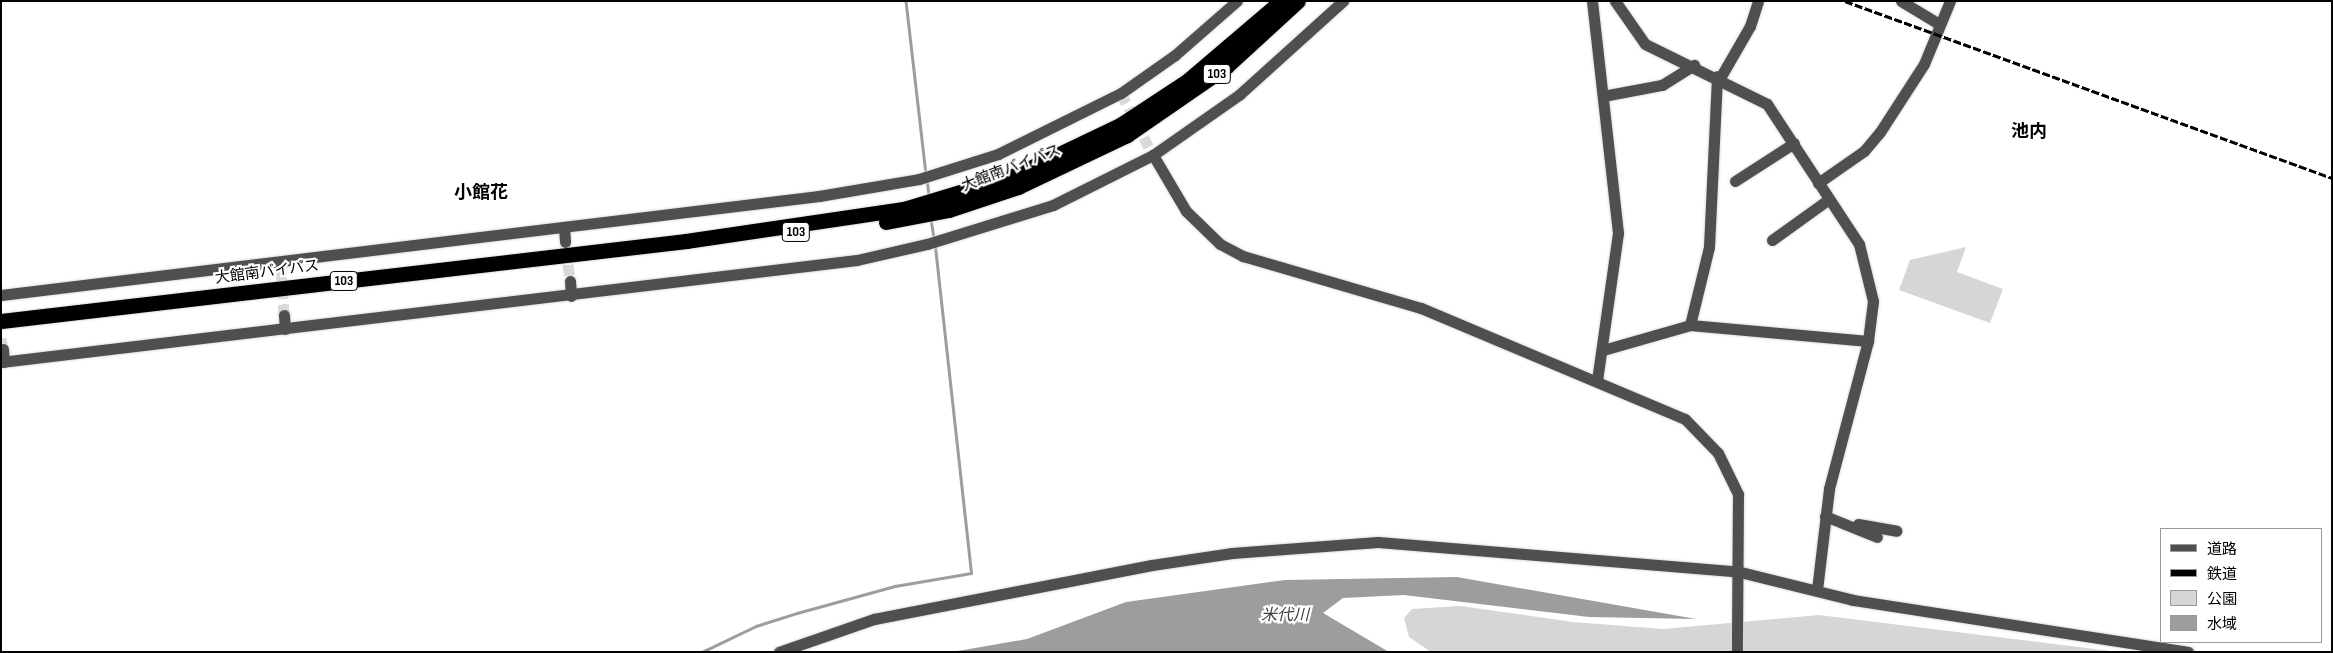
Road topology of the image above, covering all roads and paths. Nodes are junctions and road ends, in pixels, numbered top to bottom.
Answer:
1 (1237, 1) edge
2 (1281, 1) edge
3 (1298, 1) edge
4 (1343, 1) edge
5 (1592, 1) edge
6 (1615, 1) edge
7 (1758, 1) edge
8 (1901, 1) edge
9 (1950, 1) edge
10 (1939, 24) junction
11 (1694, 65) junction
12 (1718, 77) junction
13 (1603, 96) junction
14 (1794, 143) junction
15 (1153, 155) junction
16 (1735, 181) dead end
17 (1818, 183) junction
18 (1829, 200) junction
19 (948, 204) junction
20 (564, 227) junction
21 (1772, 240) dead end
22 (565, 242) tunnel mouth
23 (570, 281) tunnel mouth
24 (1, 295) edge
25 (571, 296) junction
26 (284, 315) tunnel mouth
27 (1, 321) edge
28 (1690, 325) junction
29 (285, 329) junction
30 (1868, 341) junction
31 (3, 349) dead end
32 (1603, 350) junction
33 (3, 362) edge
34 (1598, 380) junction
35 (1825, 516) junction
36 (1856, 525) junction
37 (1896, 531) dead end
38 (1876, 537) dead end
39 (1740, 572) junction
40 (1817, 590) junction
41 (778, 652) edge
42 (1736, 652) edge
43 (2188, 652) edge

1 - 20 street
2 - 19 highway, 大館南バイパス / 103
3 - 19 highway, 大館南バイパス / 103
4 - 15 street
5 - 13 street
6 - 11 street
7 - 12 street
8 - 10 street
9 - 10 street
10 - 17 street
11 - 12 street
11 - 13 street
12 - 14 street
12 - 28 street
13 - 32 street
14 - 16 street
14 - 17 street
15 - 25 street
15 - 34 street
17 - 18 street
18 - 21 street
18 - 30 street
19 - 27 highway, 大館南バイパス / 103
20 - 22 street
20 - 24 street
23 - 25 street
25 - 29 street
26 - 29 street
28 - 30 street
28 - 32 street
29 - 33 street
30 - 35 street
31 - 33 street
32 - 34 street
34 - 39 street
35 - 36 street
35 - 40 street
36 - 37 street
36 - 38 street
39 - 40 street
39 - 41 street
39 - 42 street
40 - 43 street

